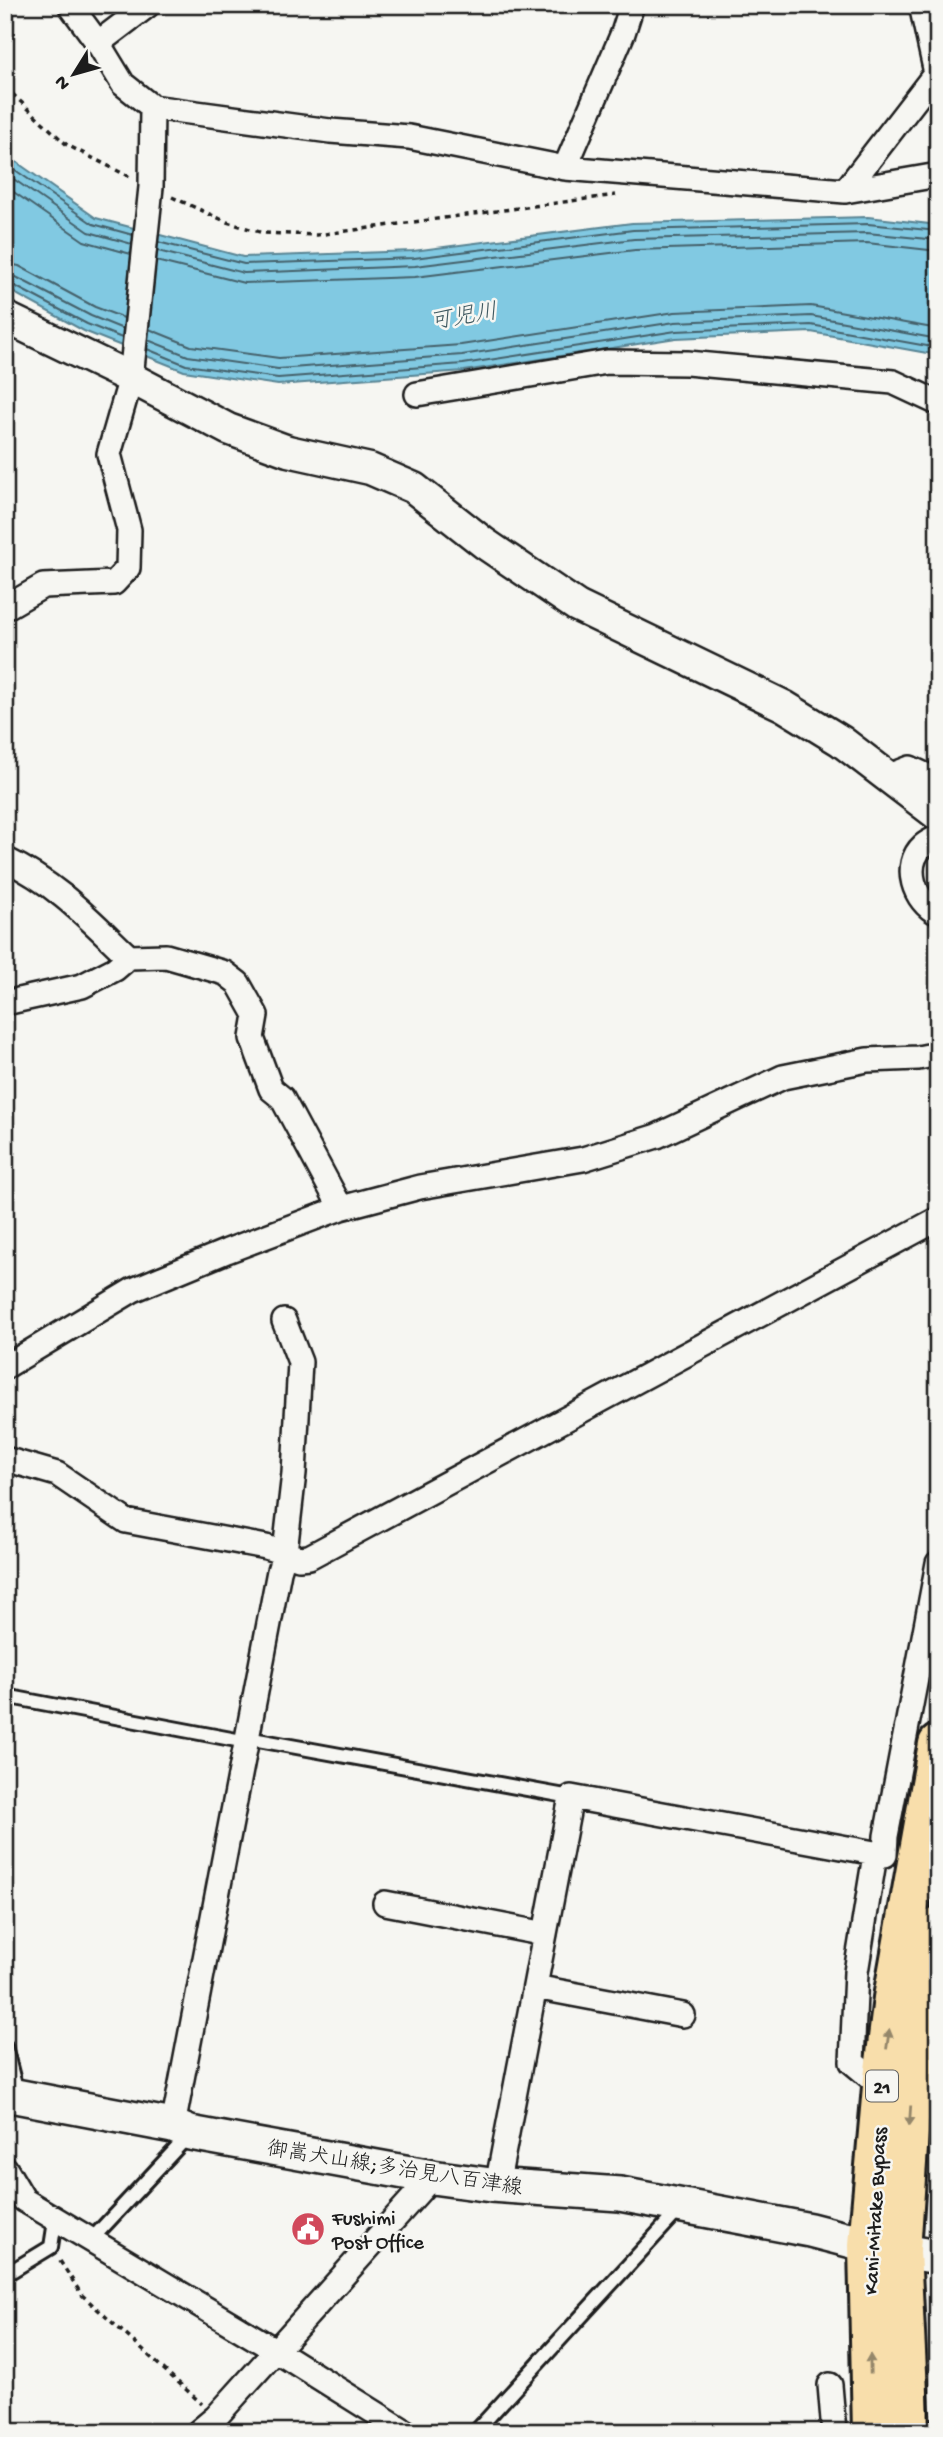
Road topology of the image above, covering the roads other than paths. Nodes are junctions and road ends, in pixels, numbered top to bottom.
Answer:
1 (70, 5) edge
2 (148, 5) edge
3 (632, 5) edge
4 (921, 5) edge
5 (98, 43) junction
6 (152, 107) junction
7 (565, 168) junction
8 (938, 174) edge
9 (845, 191) junction
10 (5, 317) edge
11 (131, 378) junction
12 (417, 394) dead end
13 (938, 403) edge
14 (5, 608) edge
15 (892, 779) junction
16 (938, 782) edge
17 (938, 815) edge
18 (938, 837) edge
19 (5, 859) edge
20 (938, 913) edge
21 (129, 957) junction
22 (5, 1003) edge
23 (938, 1054) edge
24 (341, 1208) junction
25 (938, 1219) edge
26 (284, 1321) dead end
27 (5, 1367) edge
28 (5, 1459) edge
29 (285, 1552) junction
30 (938, 1563) edge
31 (5, 1696) edge
32 (247, 1742) junction
33 (938, 1744) edge
34 (571, 1797) junction
35 (875, 1855) junction
36 (385, 1903) dead end
37 (938, 1927) edge
38 (545, 1934) junction
39 (535, 1987) junction
40 (683, 2015) dead end
41 (5, 2046) edge
42 (881, 2087) junction
43 (12, 2095) edge
44 (182, 2130) junction
45 (5, 2168) edge
46 (432, 2177) junction
47 (497, 2186) junction
48 (682, 2207) junction
49 (55, 2221) junction
50 (90, 2241) junction
51 (902, 2251) edge
52 (5, 2275) edge
53 (275, 2350) junction
54 (830, 2385) dead end
55 (198, 2432) edge
56 (406, 2432) edge
57 (475, 2432) edge
58 (834, 2432) edge
59 (872, 2432) edge
60 (910, 2432) edge

1 - 5 street
2 - 5 street
3 - 7 street
4 - 9 street
5 - 6 street
6 - 7 street
6 - 11 street
7 - 9 street
8 - 9 street
10 - 11 street
11 - 14 street
11 - 15 street
12 - 13 street
15 - 16 street
15 - 17 street
18 - 20 street
19 - 21 street
21 - 22 street
21 - 24 street
23 - 24 street
24 - 27 street
25 - 29 street
26 - 29 street
28 - 29 street
29 - 32 street
30 - 35 street
31 - 32 lane
32 - 34 lane
32 - 44 street
42 -> 33 highway, Kani-Mitake Bypass / 21
34 - 35 street
34 - 38 street
35 - 42 street
36 - 38 street
37 -> 51 highway, Kani-Mitake Bypass / 21
38 - 39 street
39 - 40 street
39 - 47 street
41 - 43 lane
42 - 51 highway, Kani-Mitake Bypass / 21
43 - 44 main road, 御嵩犬山線;多治見八百津線
44 - 46 main road, 御嵩犬山線;多治見八百津線
44 - 50 lane
45 - 49 street
46 - 47 main road, 御嵩犬山線;多治見八百津線
46 - 53 street
47 - 48 main road, 御嵩犬山線;多治見八百津線
48 - 51 main road, 御嵩犬山線;多治見八百津線
48 - 57 lane
49 - 50 street
49 - 52 lane
50 - 53 street
59 -> 51 highway, Kani-Mitake Bypass / 21
51 - 60 highway, Kani-Mitake Bypass / 21
53 - 55 street
53 - 56 street
54 - 58 street

